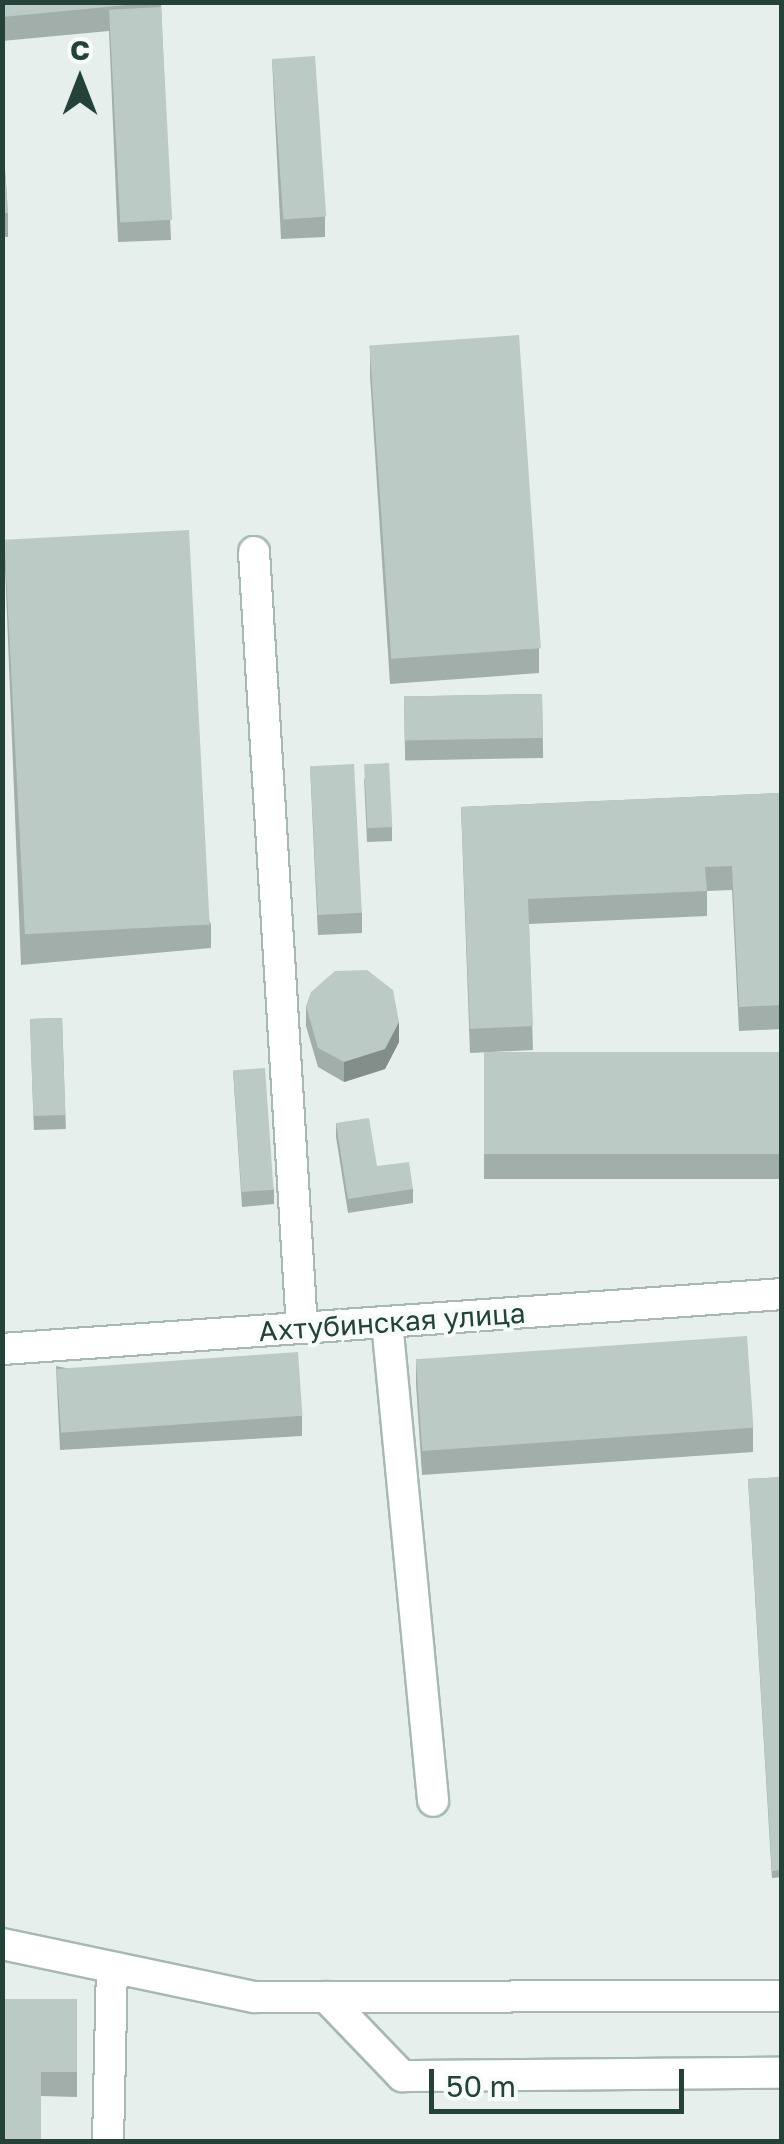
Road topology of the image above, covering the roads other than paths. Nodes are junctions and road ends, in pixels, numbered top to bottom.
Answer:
1 (254, 552) dead end
2 (782, 1294) edge
3 (387, 1322) junction
4 (302, 1328) junction
5 (2, 1349) edge
6 (433, 1801) dead end
7 (2, 1944) edge
8 (112, 1970) junction
9 (782, 1996) edge
10 (326, 1997) junction
11 (782, 2073) edge
12 (108, 2142) edge

1 - 4 street
2 - 3 street, Ахтубинская улица
3 - 4 street, Ахтубинская улица
3 - 6 street
4 - 5 street, Ахтубинская улица
7 - 8 street
8 - 10 street
8 - 12 street
9 - 10 street
10 - 11 street

